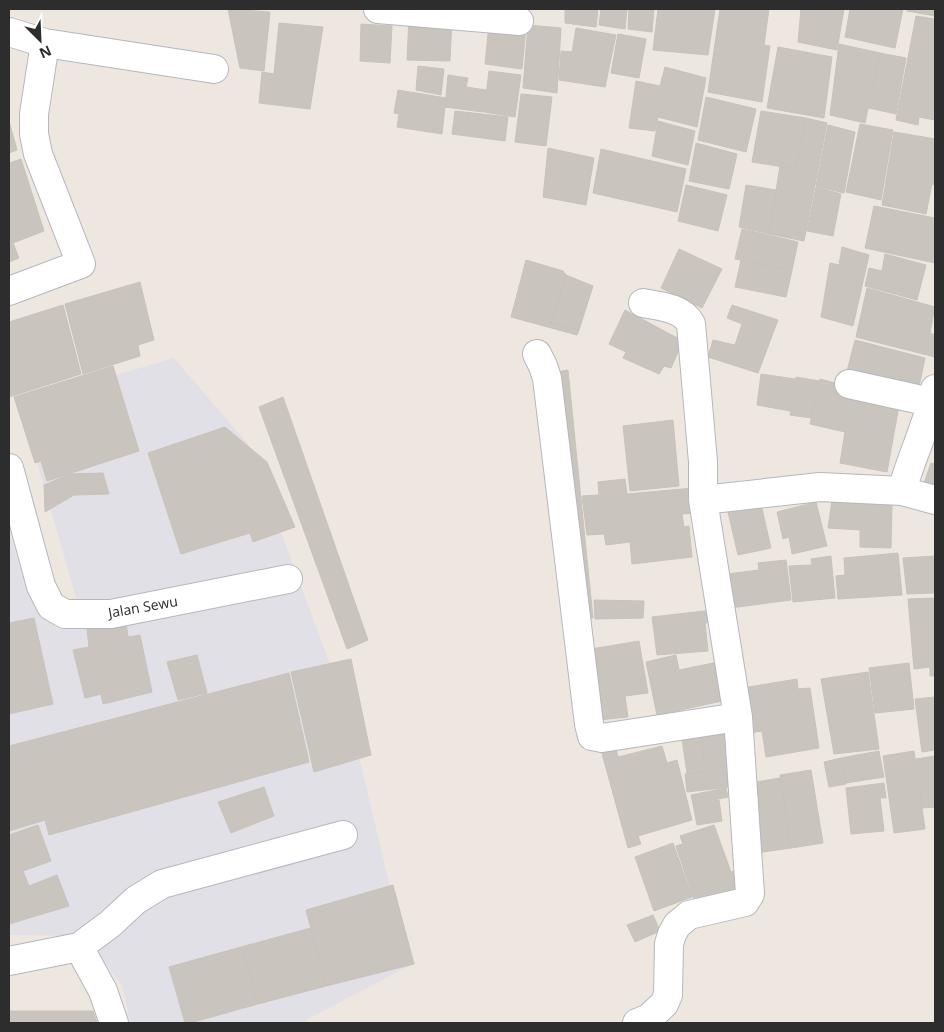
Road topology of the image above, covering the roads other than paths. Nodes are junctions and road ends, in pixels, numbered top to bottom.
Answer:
1 (378, 9) edge
2 (397, 9) edge
3 (519, 21) dead end
4 (9, 32) edge
5 (45, 43) junction
6 (214, 69) dead end
7 (9, 292) edge
8 (644, 303) dead end
9 (537, 354) dead end
10 (849, 384) dead end
11 (934, 398) edge
12 (9, 468) edge
13 (902, 492) junction
14 (703, 500) junction
15 (935, 500) edge
16 (288, 579) dead end
17 (738, 717) junction
18 (343, 835) dead end
19 (78, 946) junction
20 (9, 961) edge
21 (114, 1023) edge
22 (637, 1023) edge

1 - 2 street
2 - 3 street
4 - 5 street
5 - 6 street
5 - 7 street
8 - 14 street
9 - 17 street
10 - 11 street
11 - 13 street
12 - 16 street, Jalan Sewu
13 - 14 street
13 - 15 street
14 - 17 street
17 - 22 street
18 - 19 street
19 - 20 street
19 - 21 street

